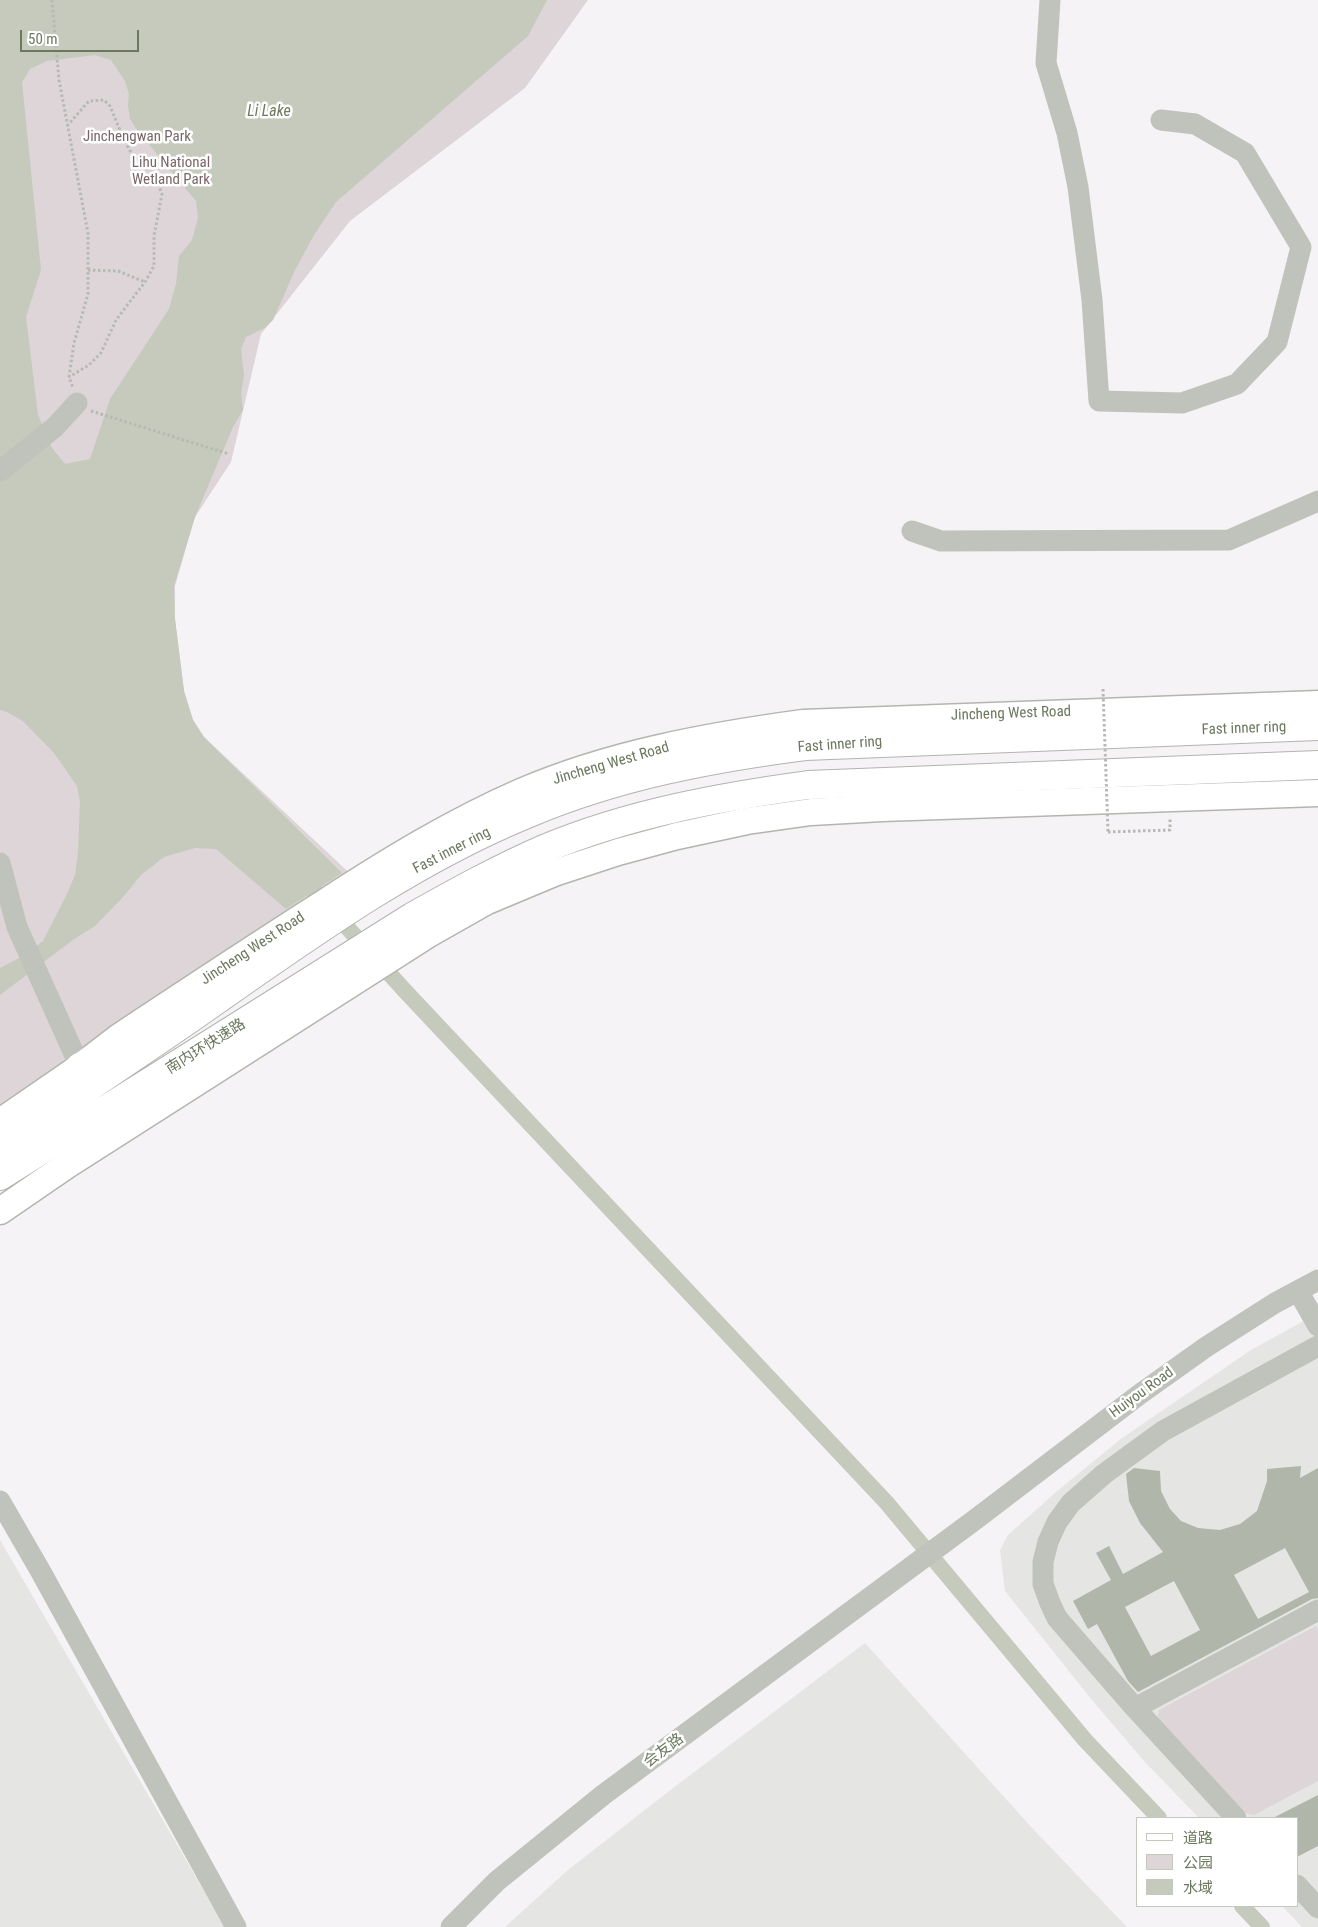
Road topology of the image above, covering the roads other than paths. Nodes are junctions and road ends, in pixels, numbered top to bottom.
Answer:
1 (1050, 0) edge
2 (1161, 120) dead end
3 (84, 407) road end
4 (0, 470) edge
5 (1318, 501) edge
6 (912, 531) dead end
7 (1318, 704) edge
8 (1318, 726) edge
9 (1318, 765) edge
10 (1318, 793) edge
11 (0, 863) edge
12 (381, 878) junction
13 (420, 926) junction
14 (278, 943) junction
15 (318, 990) junction
16 (80, 1067) junction
17 (0, 1122) edge
18 (52, 1144) junction
19 (0, 1148) edge
20 (0, 1176) edge
21 (0, 1190) edge
22 (0, 1211) edge
23 (1318, 1280) edge
24 (1298, 1291) junction
25 (1318, 1326) edge
26 (1318, 1346) edge
27 (0, 1501) edge
28 (886, 1586) joint
29 (1318, 1610) edge
30 (1135, 1708) junction
31 (1235, 1817) edge
32 (1298, 1886) edge
33 (1318, 1908) edge
34 (236, 1927) edge
35 (451, 1927) edge

1 - 2 street
3 - 4 street
5 - 6 street
7 - 12 main road, Jincheng West Road
8 - 12 highway, Fast inner ring
9 - 13 highway
10 - 13 main road
11 - 16 street
12 - 14 highway, 南内环快速路
13 - 15 highway, 南内环快速路
14 - 16 highway
14 - 19 highway, 南内环快速路
15 - 18 highway, 南内环快速路
15 - 22 main road
16 - 17 main road
18 - 20 highway, 南内环快速路
18 - 21 highway
23 - 24 street, Huiyou Road
24 - 25 street
24 - 28 street, Huiyou Road
26 - 30 street
27 - 34 street
28 - 35 street, 会友路
29 - 30 street
30 - 31 street
32 - 33 street

